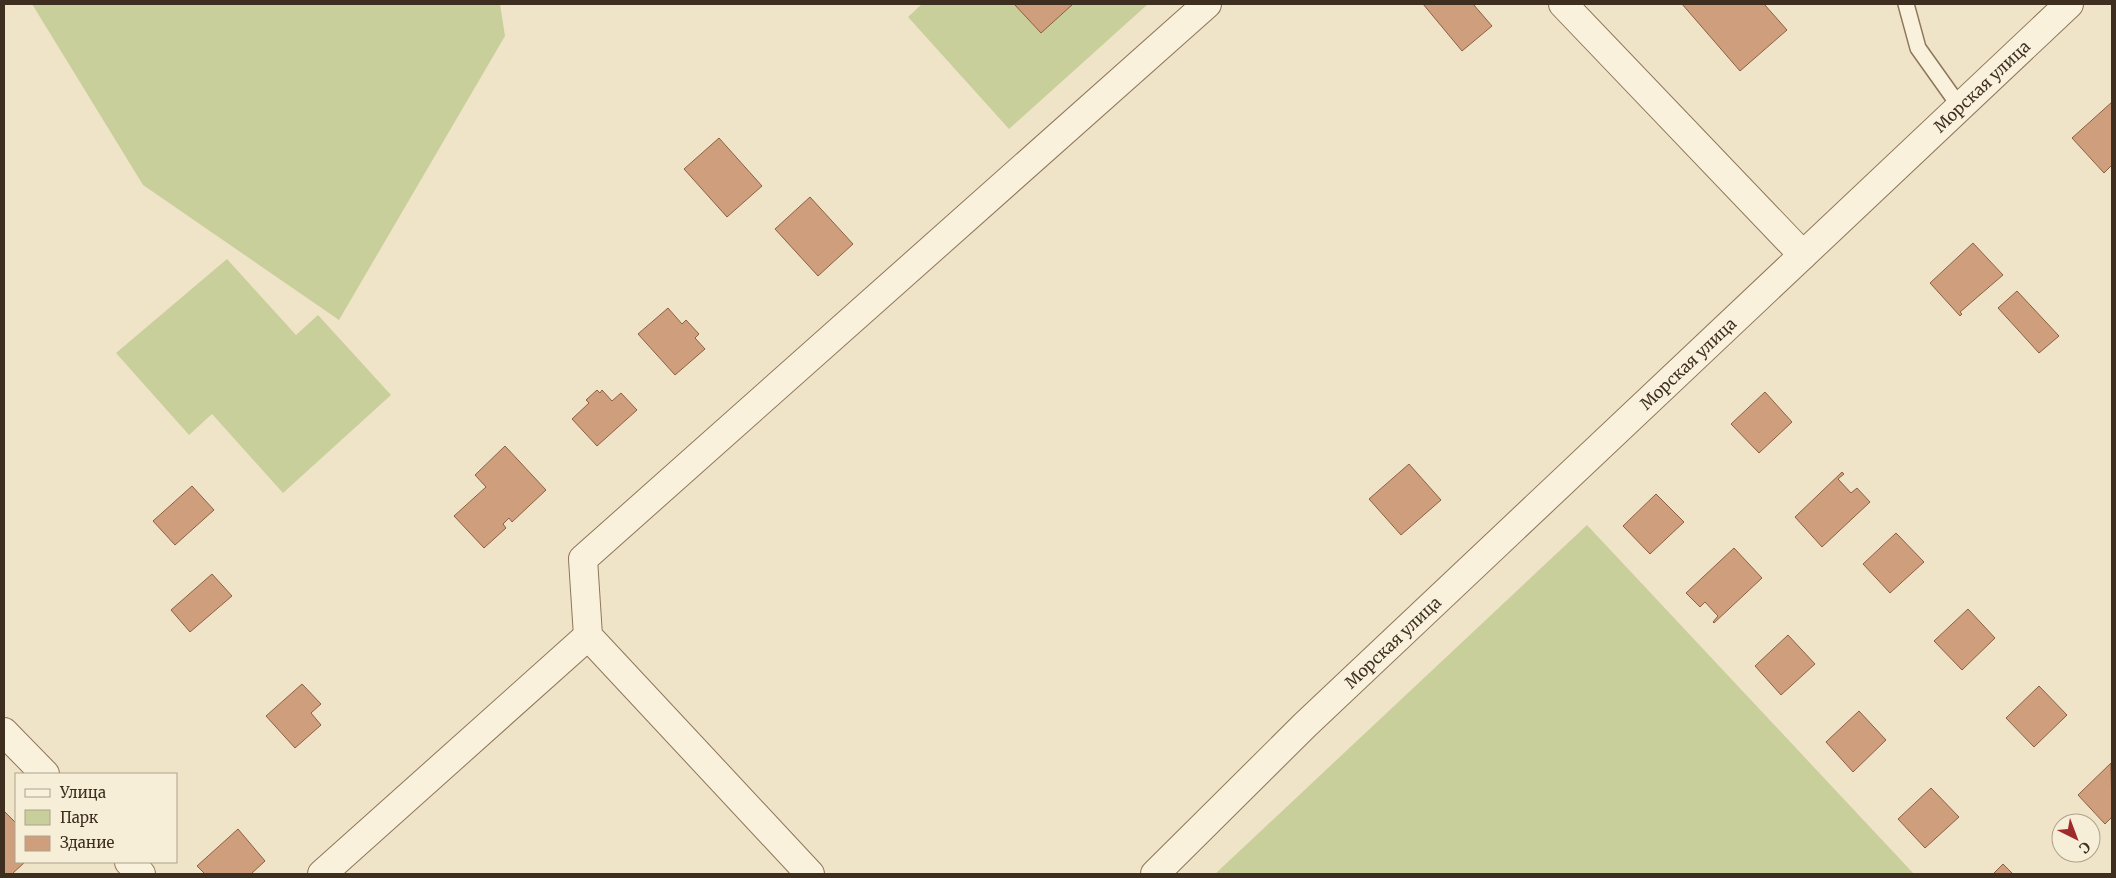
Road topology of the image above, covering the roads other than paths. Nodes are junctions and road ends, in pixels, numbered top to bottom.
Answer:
1 (1207, 4) edge
2 (1563, 4) edge
3 (1906, 4) edge
4 (2069, 4) edge
5 (1960, 107) junction
6 (1803, 255) junction
7 (588, 636) junction
8 (4, 732) edge
9 (44, 773) edge
10 (130, 863) edge
11 (141, 874) edge
12 (322, 874) edge
13 (810, 874) edge
14 (1155, 874) edge

1 - 7 street
2 - 6 street
3 - 5 lane
4 - 5 street, Морская улица
5 - 6 street, Морская улица
6 - 14 street, Морская улица
7 - 12 street
7 - 13 street
8 - 9 street
10 - 11 street

